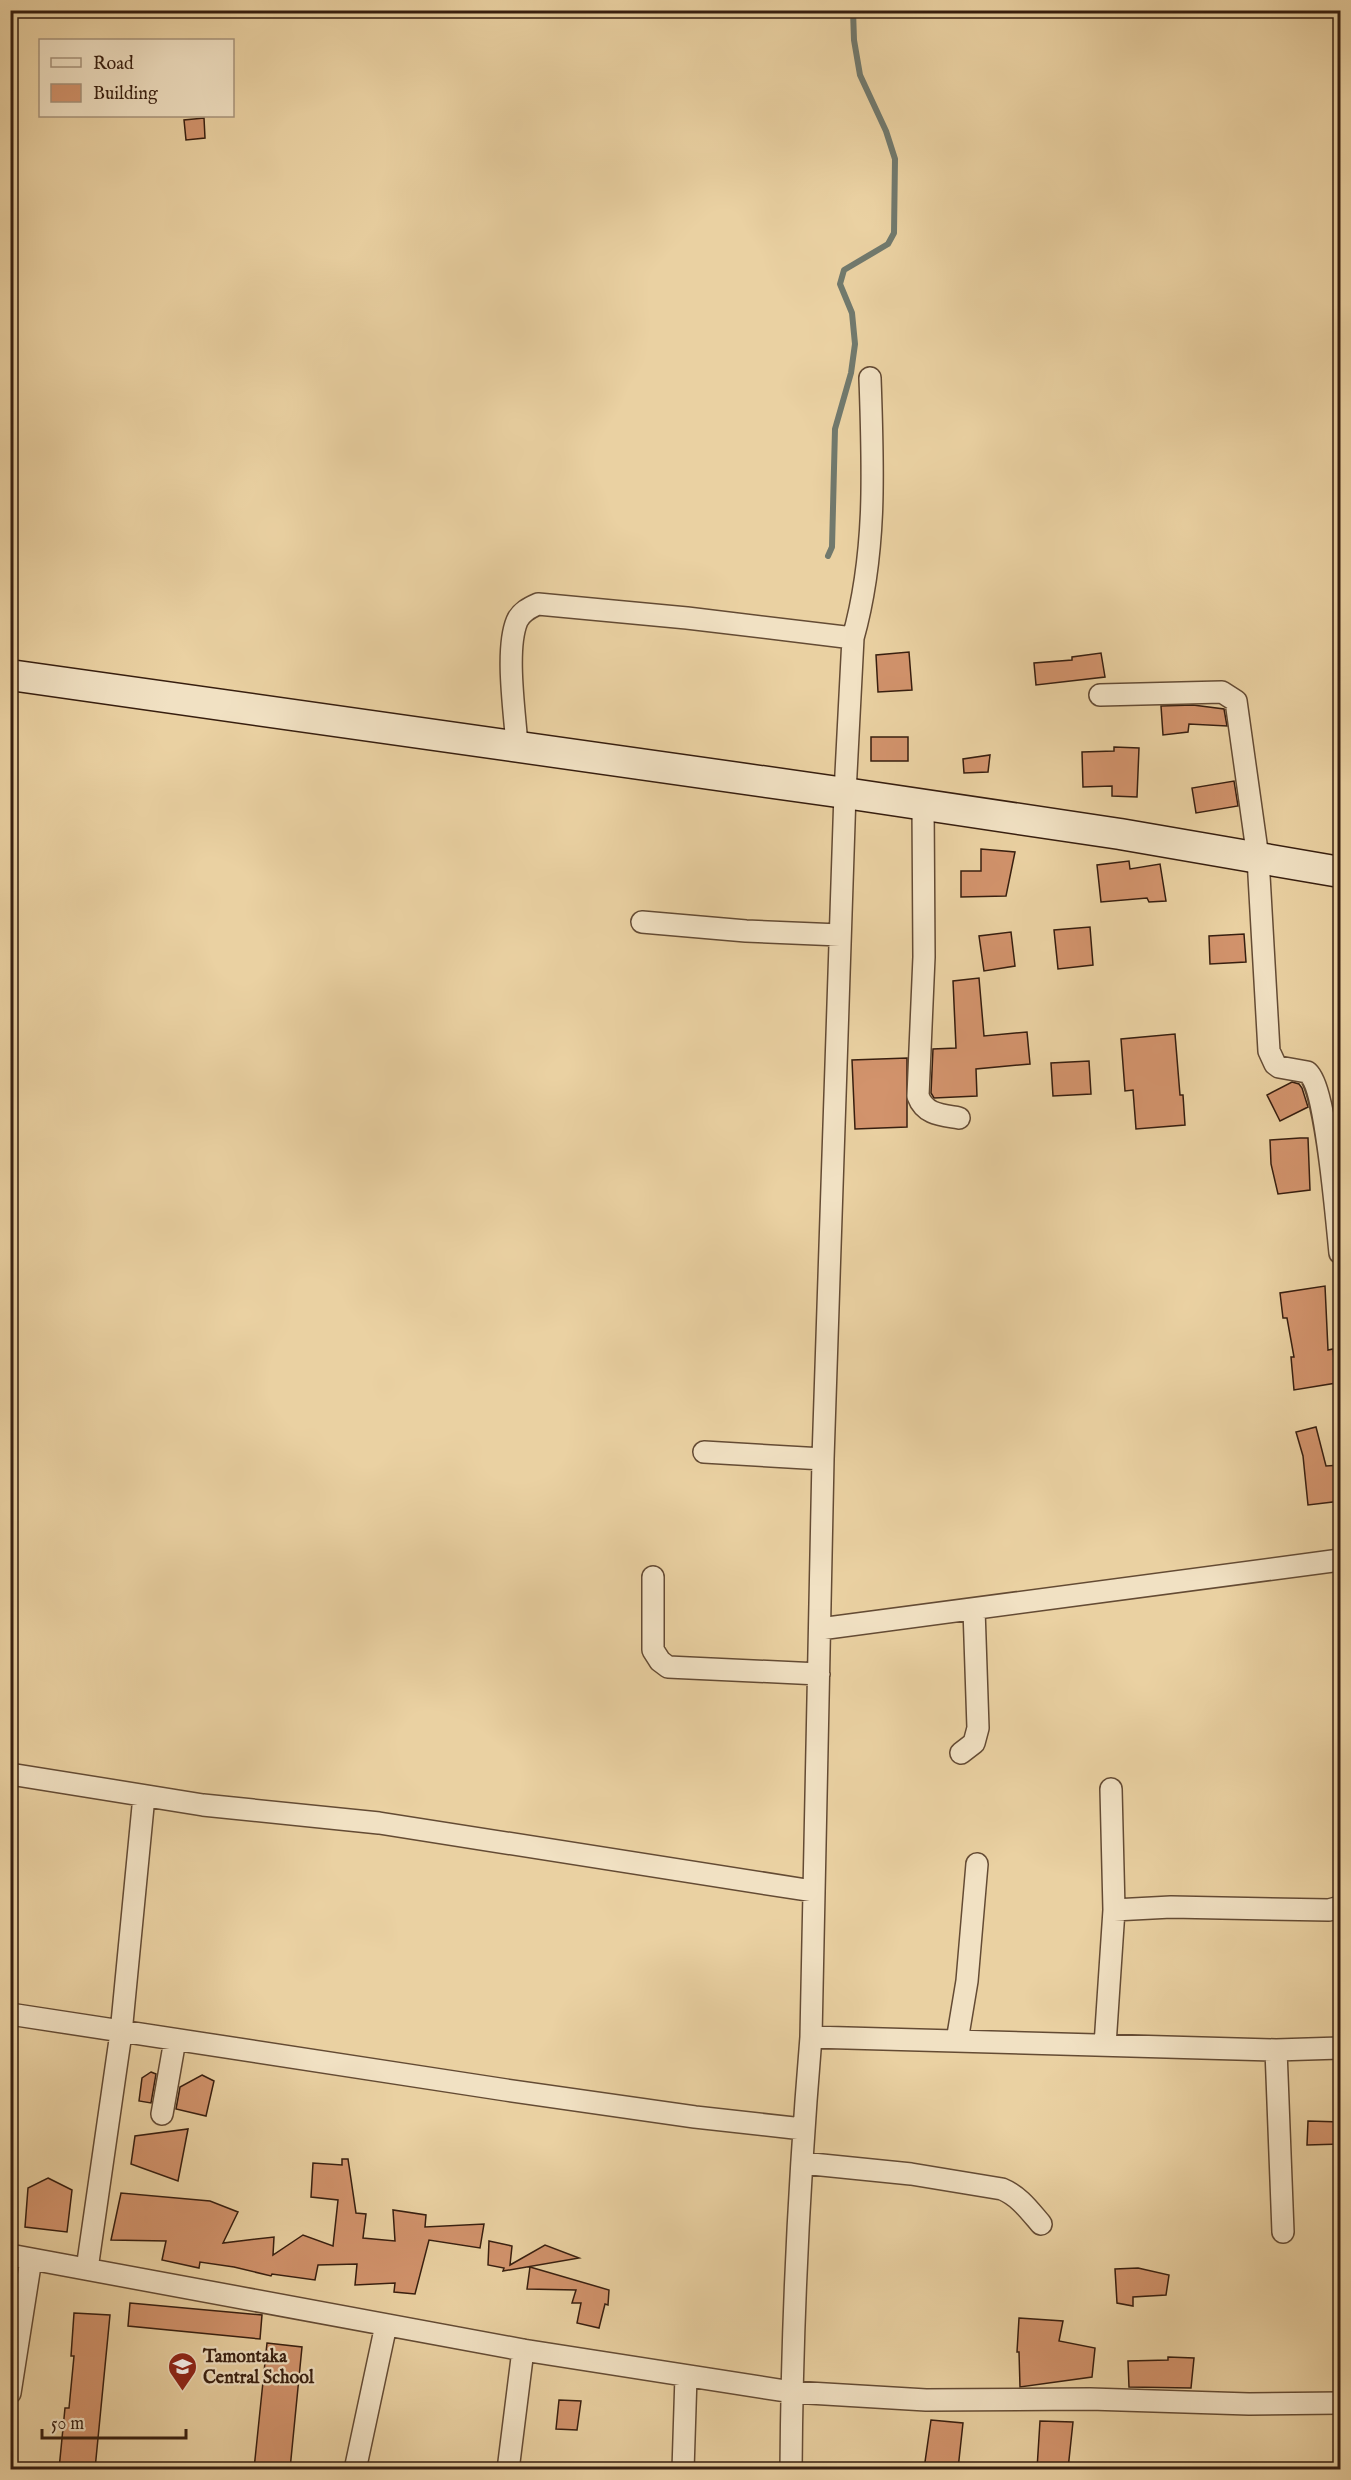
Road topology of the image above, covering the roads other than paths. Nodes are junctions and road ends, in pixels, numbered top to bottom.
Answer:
1 (870, 378) dead end
2 (853, 638) junction
3 (10, 675) edge
4 (1100, 696) dead end
5 (517, 746) junction
6 (844, 793) junction
7 (923, 804) junction
8 (1258, 858) junction
9 (1341, 872) edge
10 (642, 922) dead end
11 (840, 935) junction
12 (959, 1118) dead end
13 (1341, 1253) edge
14 (704, 1452) dead end
15 (824, 1459) junction
16 (1341, 1560) edge
17 (653, 1577) dead end
18 (974, 1610) junction
19 (820, 1629) junction
20 (819, 1674) junction
21 (961, 1752) dead end
22 (10, 1774) edge
23 (1111, 1789) dead end
24 (144, 1796) junction
25 (977, 1864) dead end
26 (813, 1891) junction
27 (1341, 1907) edge
28 (1114, 1910) junction
29 (10, 2014) edge
30 (121, 2033) junction
31 (811, 2037) junction
32 (175, 2040) junction
33 (957, 2041) junction
34 (1105, 2045) junction
35 (1341, 2048) edge
36 (1276, 2050) junction
37 (162, 2114) dead end
38 (803, 2128) junction
39 (802, 2163) junction
40 (1041, 2224) dead end
41 (1283, 2232) dead end
42 (21, 2257) edge
43 (87, 2269) junction
44 (386, 2325) junction
45 (524, 2350) junction
46 (686, 2376) junction
47 (792, 2392) junction
48 (10, 2393) edge
49 (1341, 2403) edge
50 (356, 2469) edge
51 (508, 2469) edge
52 (683, 2469) edge
53 (791, 2469) edge

1 - 2 street
2 - 5 street
2 - 6 street
3 - 5 street
4 - 8 street
5 - 6 street
6 - 7 street
6 - 11 street
7 - 8 street
7 - 12 street
8 - 9 street
8 - 13 street
10 - 11 street
11 - 15 street
14 - 15 street
15 - 19 street
16 - 18 street
17 - 20 street
18 - 19 street
18 - 21 street
19 - 20 street
20 - 26 street
22 - 24 street
23 - 28 street
24 - 26 street
24 - 30 street
25 - 33 street
26 - 31 street
27 - 28 street
28 - 34 street
29 - 30 street
30 - 32 street
30 - 43 street
31 - 33 street
31 - 38 street
32 - 37 street
32 - 38 street
33 - 34 street
34 - 36 street
35 - 36 street
36 - 41 street
38 - 39 street
39 - 40 street
39 - 47 street
42 - 43 street
42 - 48 street
43 - 44 street
44 - 45 street
44 - 50 street
45 - 46 street
45 - 51 street
46 - 47 street
46 - 52 street
47 - 49 street
47 - 53 street

